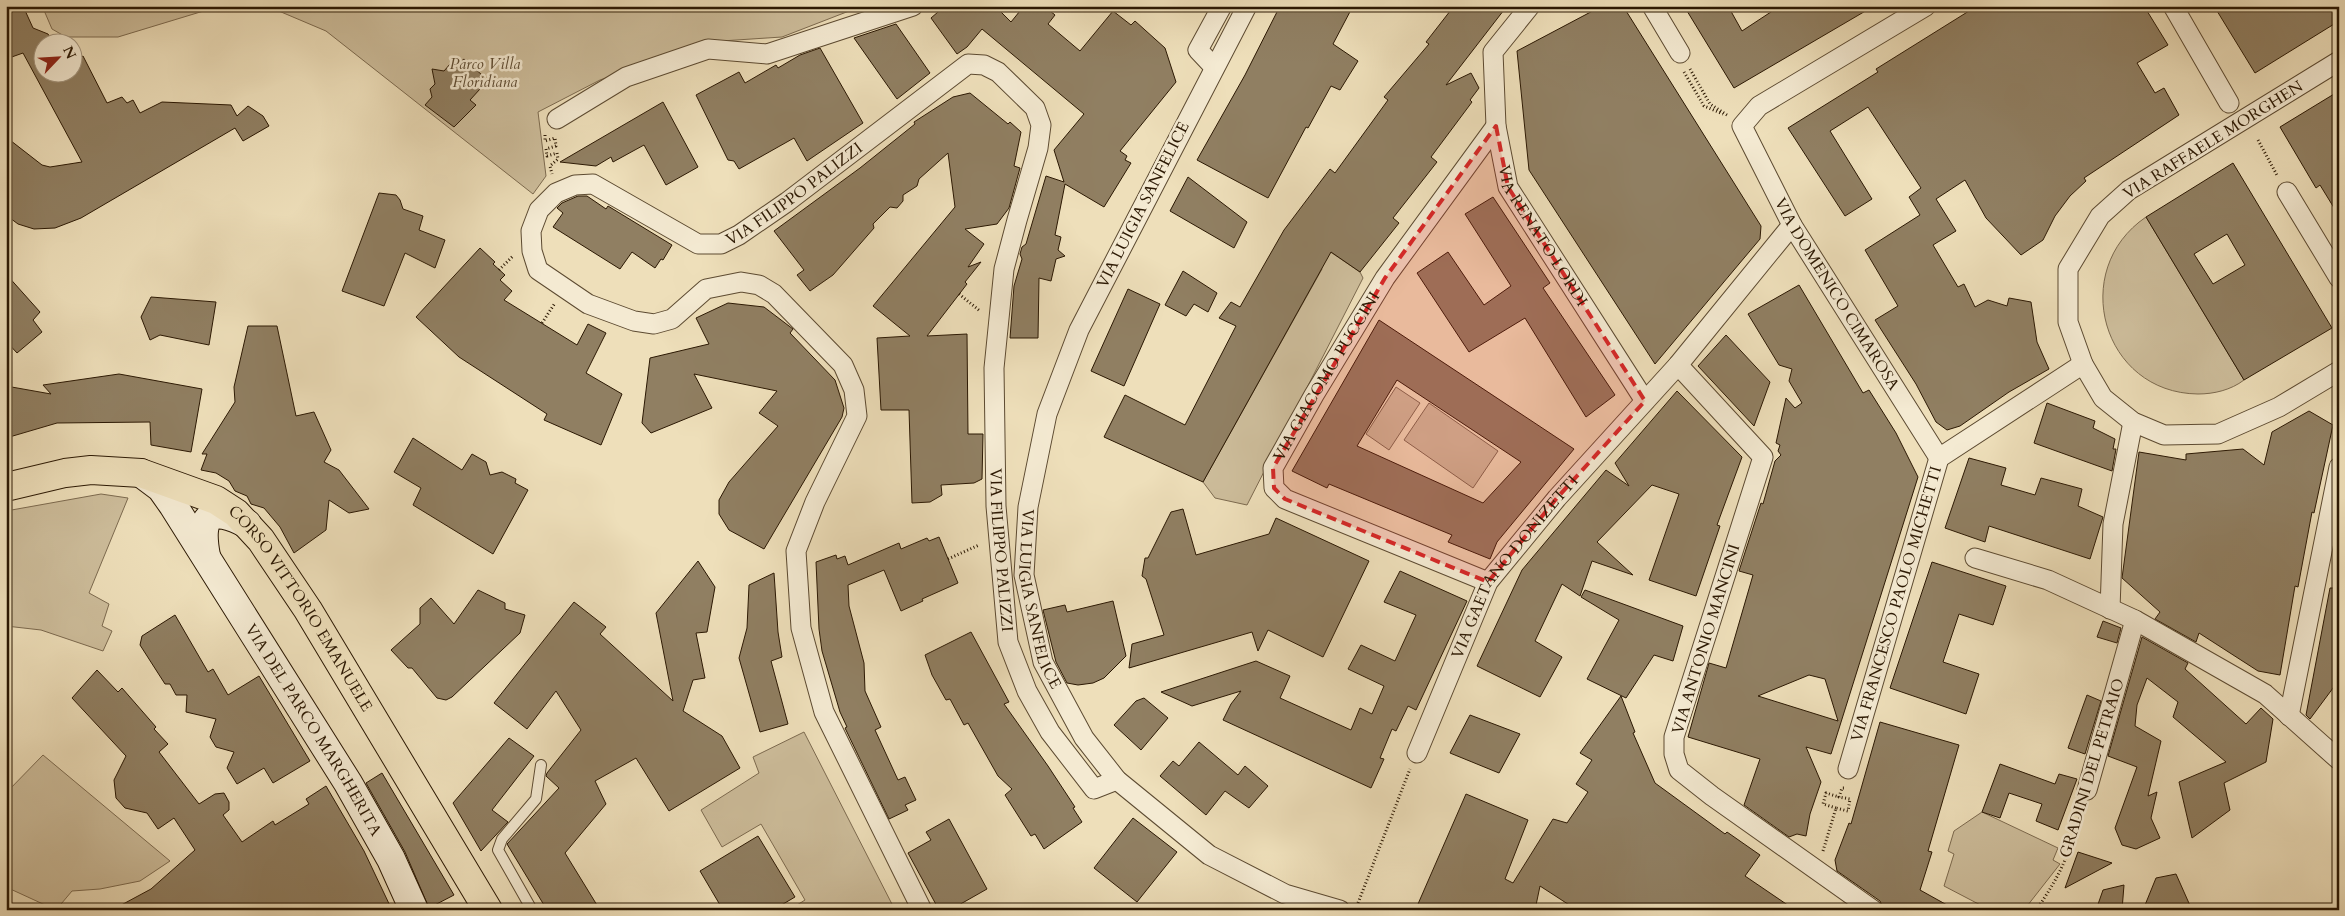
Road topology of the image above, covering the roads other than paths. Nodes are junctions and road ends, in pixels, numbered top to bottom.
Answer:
1 (913, 6) edge
2 (1222, 6) edge
3 (1247, 6) edge
4 (1530, 6) edge
5 (1652, 6) edge
6 (1926, 6) edge
7 (2173, 6) edge
8 (1678, 54) road end
9 (2339, 61) edge
10 (1214, 67) junction
11 (2229, 103) dead end
12 (558, 118) dead end
13 (1496, 126) junction
14 (2287, 192) road end
15 (1792, 225) junction
16 (2339, 278) edge
17 (2083, 364) junction
18 (1678, 365) junction
19 (2339, 371) edge
20 (1645, 400) junction
21 (2133, 422) junction
22 (1939, 458) junction
23 (2339, 467) edge
24 (141, 473) junction
25 (6, 487) edge
26 (250, 526) junction
27 (206, 556) junction
28 (1975, 558) dead end
29 (1488, 582) junction
30 (2110, 609) junction
31 (2136, 620) junction
32 (2289, 716) junction
33 (1416, 752) road end
34 (2339, 760) edge
35 (542, 765) dead end
36 (1848, 769) road end
37 (1117, 780) junction
38 (2087, 790) road end
39 (414, 910) edge
40 (488, 910) edge
41 (532, 910) edge
42 (922, 910) edge
43 (1340, 910) edge
44 (1873, 910) edge

1 - 12 street
2 - 10 street
3 - 10 street, VIA LUIGIA SANFELICE
4 - 13 street, VIA RENATO LORDI
5 - 8 street
6 - 15 street, VIA DOMENICO CIMAROSA
7 - 11 street
9 - 17 street, VIA RAFFAELE MORGHEN
10 - 37 street, VIA LUIGIA SANFELICE
13 - 20 street, VIA RENATO LORDI
13 - 29 street, VIA GIACOMO PUCCINI
14 - 16 street
15 - 18 street
15 - 22 street, VIA DOMENICO CIMAROSA
17 - 21 street, VIA RAFFAELE MORGHEN
17 - 22 street, VIA FRANCESCO PAOLO MICHETTI
18 - 20 street
18 - 44 street, VIA ANTONIO MANCINI
19 - 21 street, VIA RAFFAELE MORGHEN
20 - 29 street, VIA GAETANO DONIZETTI
21 - 30 street
22 - 36 street, VIA FRANCESCO PAOLO MICHETTI
23 - 32 street
24 - 25 main road, CORSO VITTORIO EMANUELE
24 - 26 main road, CORSO VITTORIO EMANUELE
24 - 27 street, VIA DEL PARCO MARGHERITA
26 - 27 street
26 - 40 main road, CORSO VITTORIO EMANUELE
27 - 39 street, VIA DEL PARCO MARGHERITA
28 - 30 street
29 - 33 street, VIA GAETANO DONIZETTI
30 - 31 street
31 - 32 street
31 - 38 street, GRADINI DEL PETRAIO
32 - 34 street
35 - 41 lane
37 - 42 street, VIA FILIPPO PALIZZI
37 - 43 street, VIA LUIGIA SANFELICE

